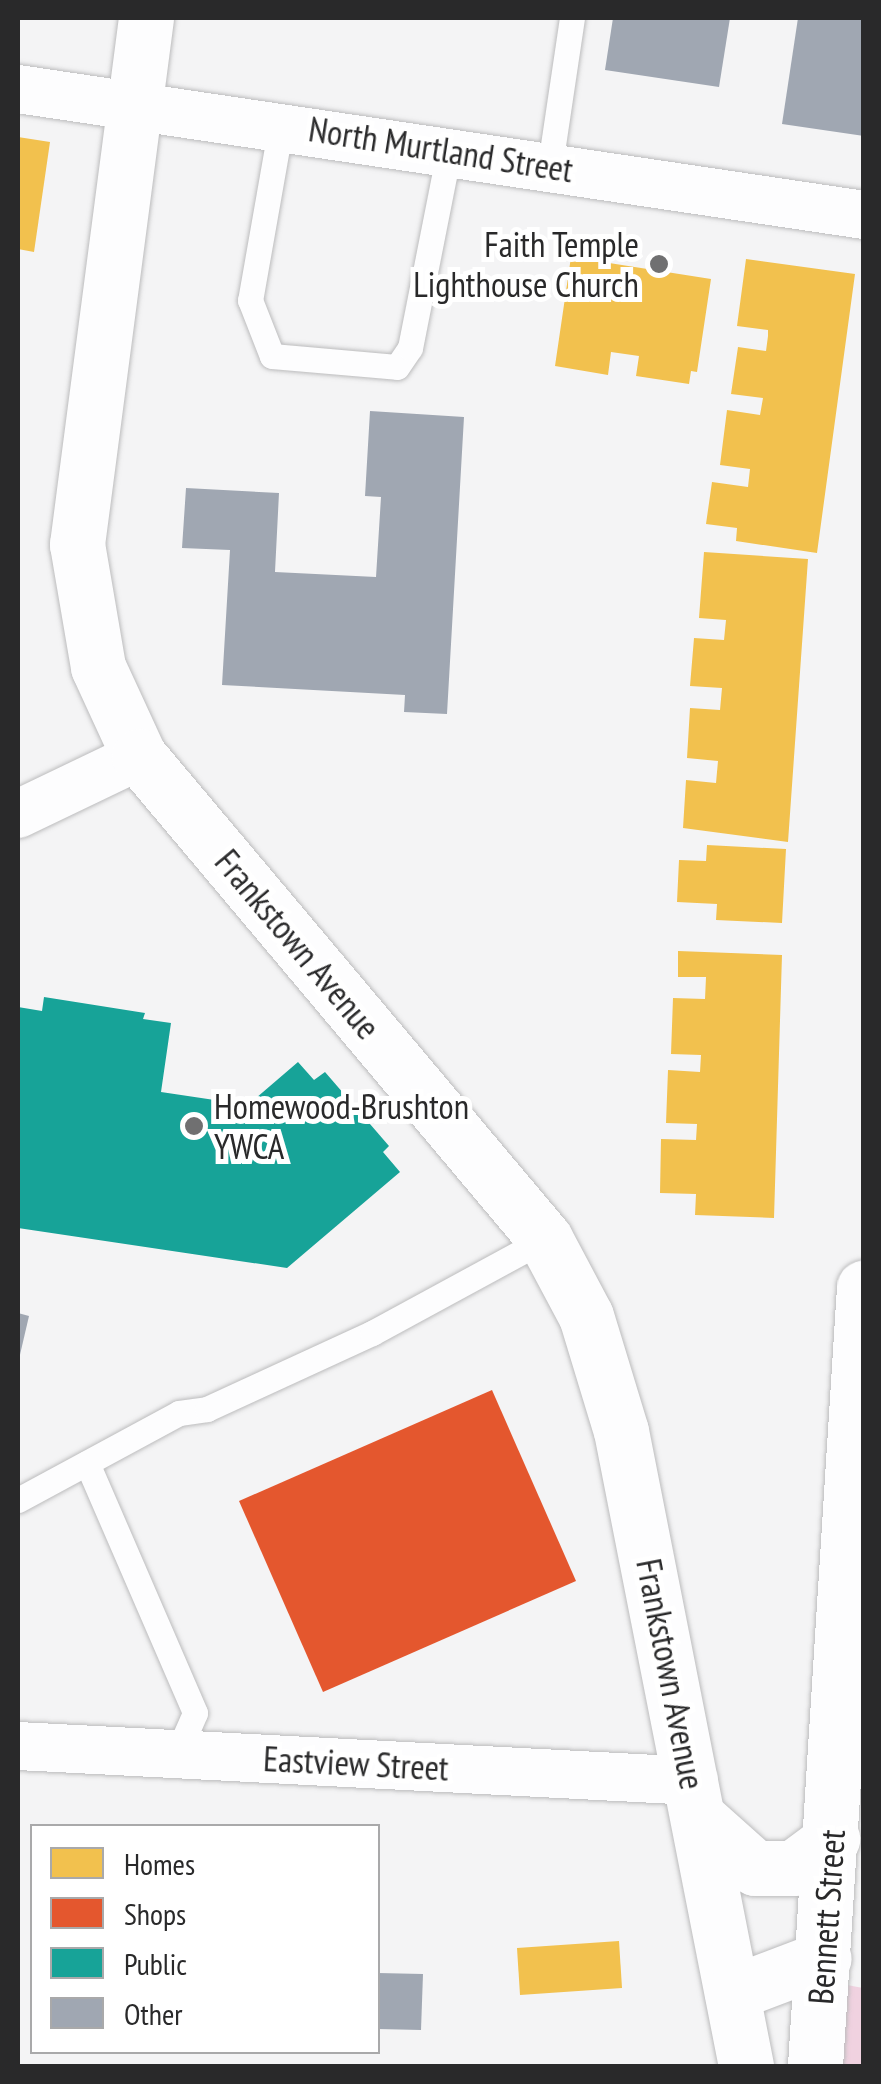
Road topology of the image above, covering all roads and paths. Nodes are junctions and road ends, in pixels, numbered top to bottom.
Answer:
1 (146, 18) edge
2 (572, 18) edge
3 (18, 89) edge
4 (134, 106) junction
5 (281, 125) junction
6 (448, 151) junction
7 (550, 165) junction
8 (864, 215) edge
9 (139, 756) junction
10 (18, 814) edge
11 (546, 1239) junction
12 (864, 1288) edge
13 (87, 1463) junction
14 (18, 1500) edge
15 (18, 1746) edge
16 (177, 1754) junction
17 (697, 1800) junction
18 (832, 1839) junction
19 (844, 1963) edge
20 (732, 1993) junction
21 (746, 2066) edge
22 (815, 2066) edge

1 - 4 street, Frankstown Avenue
2 - 7 lane
3 - 4 street, North Murtland Street
4 - 5 street, North Murtland Street
4 - 9 street, Frankstown Avenue
5 - 6 street, North Murtland Street
5 - 6 lane
6 - 7 street, North Murtland Street
7 - 8 street, North Murtland Street
9 - 10 street
9 - 11 street, Frankstown Avenue
11 - 13 lane
11 - 17 street, Frankstown Avenue
12 - 18 street, Bennett Street
13 - 14 lane
13 - 16 lane
15 - 16 street, Eastview Street
16 - 17 street, Eastview Street
17 - 18 street
17 - 20 street, Frankstown Avenue
18 - 19 street, Bennett Street
19 - 20 street
19 - 22 street, Bennett Street
20 - 21 street, Frankstown Avenue

